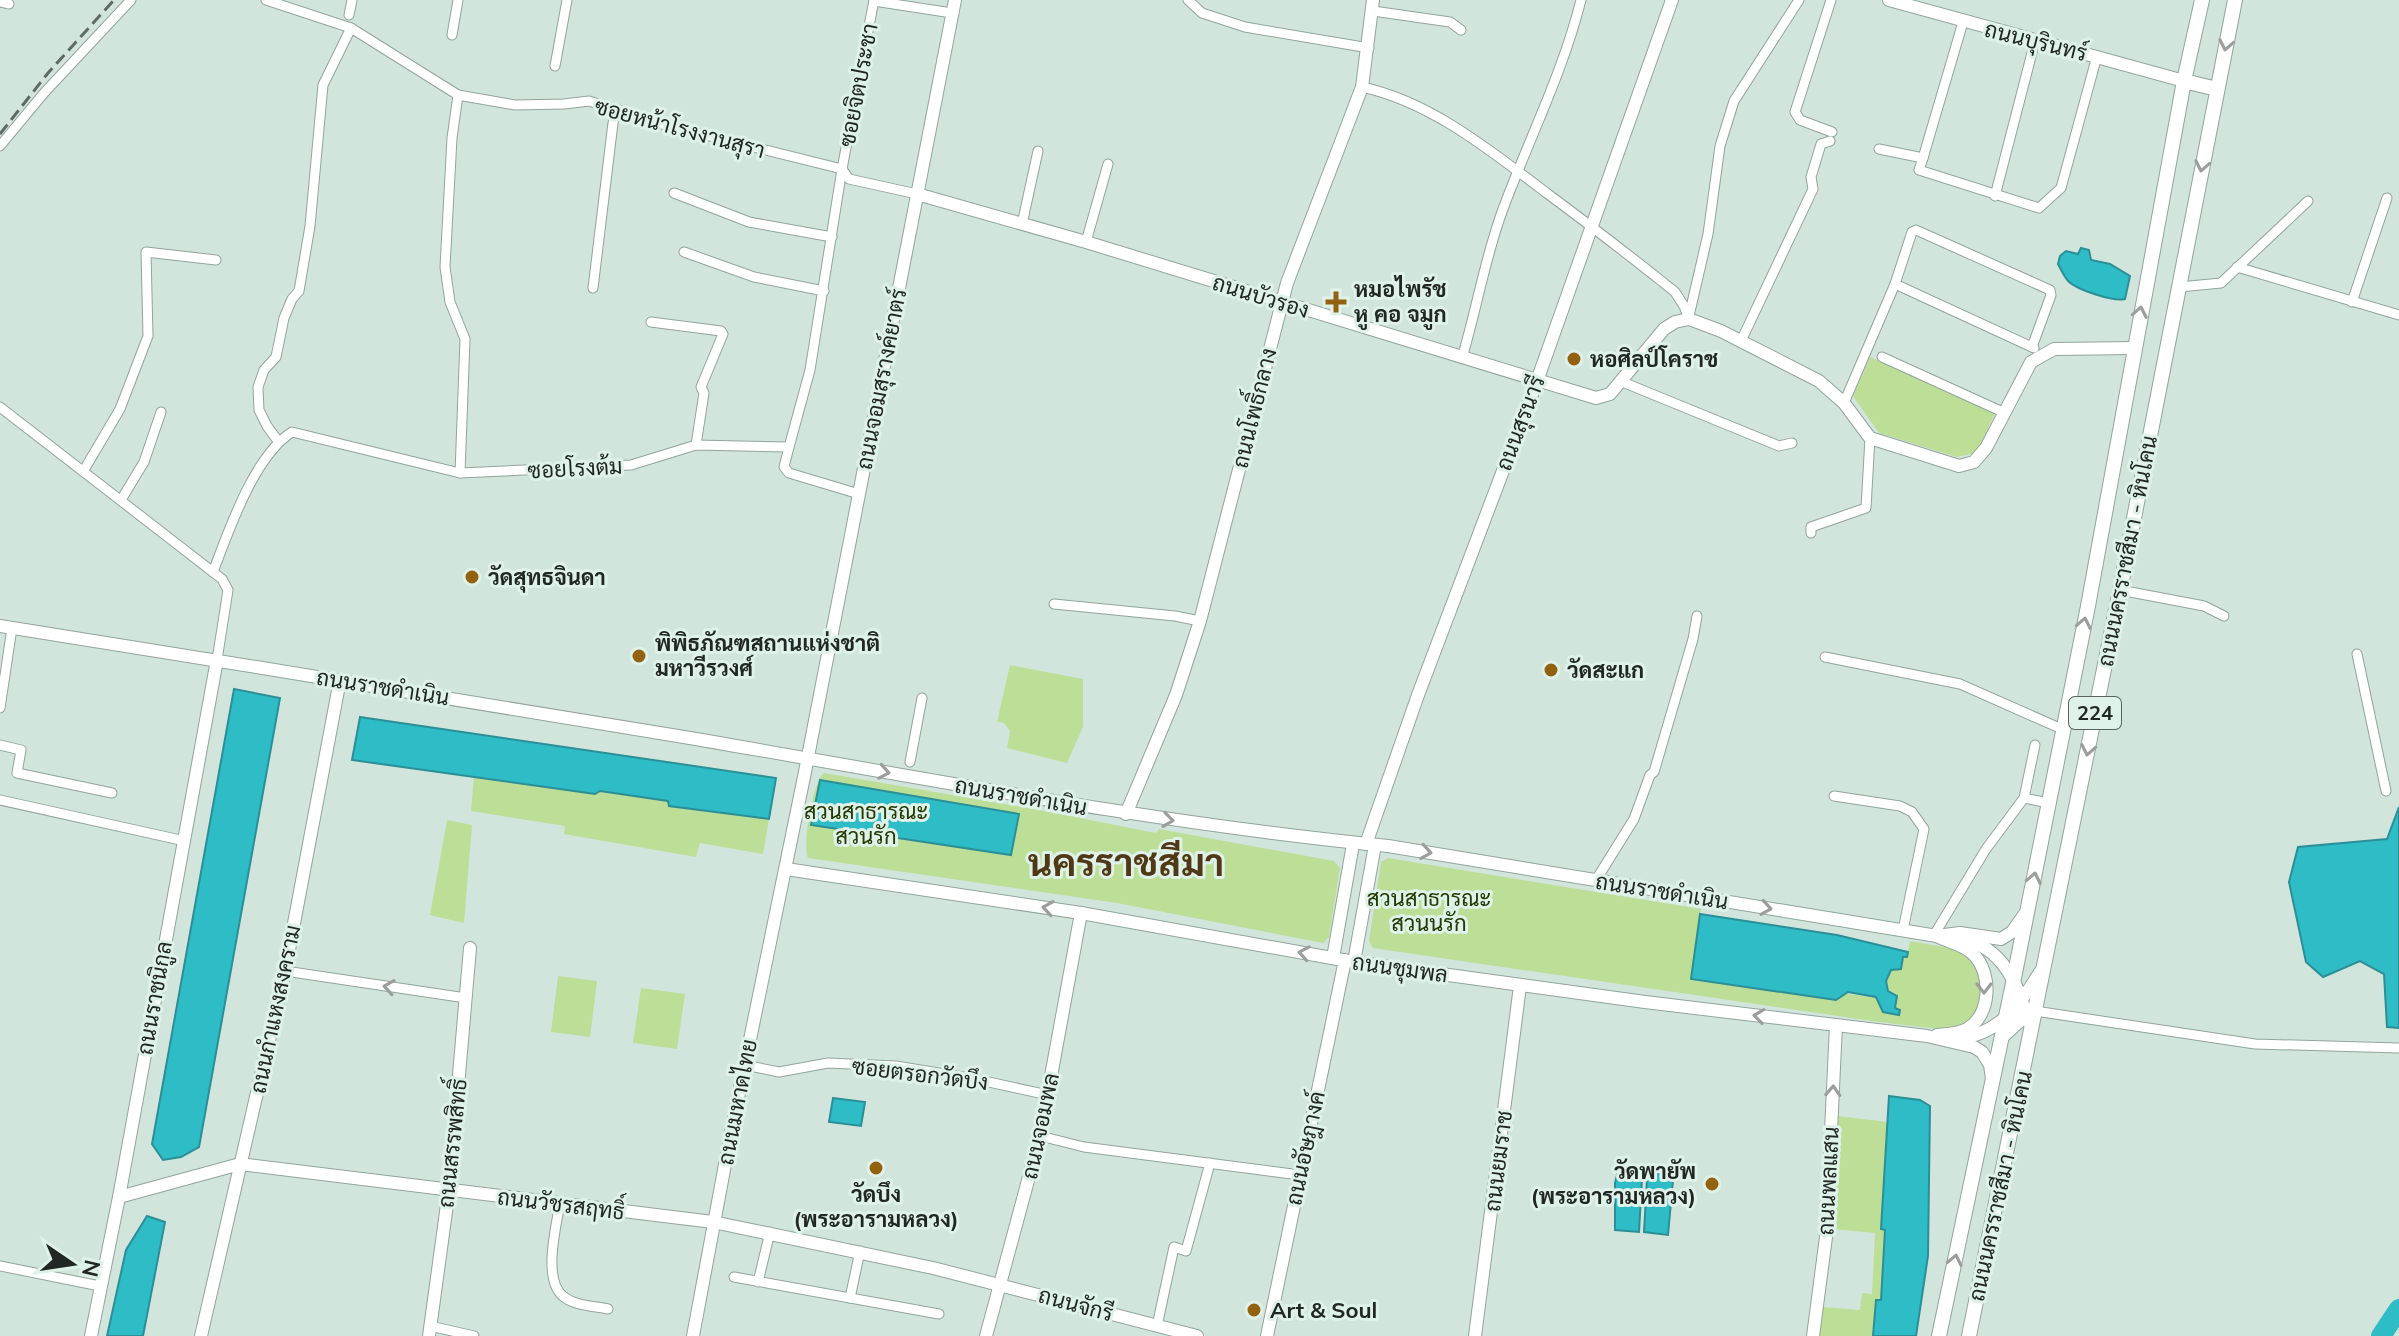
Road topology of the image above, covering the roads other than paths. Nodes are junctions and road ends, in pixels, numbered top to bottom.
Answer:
1 (131, 0) edge
2 (266, 0) edge
3 (352, 0) edge
4 (458, 0) edge
5 (567, 0) edge
6 (874, 0) edge
7 (1188, 0) edge
8 (1581, 0) edge
9 (1672, 0) edge
10 (1799, 0) edge
11 (1831, 0) edge
12 (1889, 0) edge
13 (2202, 0) edge
14 (2235, 0) edge
15 (1373, 6) edge
16 (953, 7) edge
17 (349, 15) dead end
18 (1963, 22) junction
19 (351, 28) junction
20 (1461, 30) dead end
21 (452, 35) dead end
22 (2035, 41) junction
23 (1369, 48) junction
24 (2097, 56) junction
25 (555, 66) dead end
26 (2184, 81) junction
27 (1362, 87) junction
28 (2217, 89) junction
29 (458, 95) junction
30 (617, 109) junction
31 (0, 146) edge
32 (1879, 149) dead end
33 (1038, 151) dead end
34 (1923, 158) junction
35 (1108, 164) dead end
36 (842, 169) junction
37 (1518, 172) junction
38 (674, 193) dead end
39 (917, 194) junction
40 (1995, 196) junction
41 (2387, 198) dead end
42 (2308, 201) dead end
43 (1022, 224) junction
44 (1591, 227) junction
45 (832, 237) junction
46 (1086, 242) junction
47 (684, 252) dead end
48 (216, 260) dead end
49 (2237, 267) junction
50 (1895, 284) junction
51 (2179, 287) junction
52 (593, 288) dead end
53 (824, 291) junction
54 (1281, 301) junction
55 (2352, 302) junction
56 (2399, 315) edge
57 (1689, 319) junction
58 (651, 322) dead end
59 (1741, 341) junction
60 (2134, 348) junction
61 (2037, 350) junction
62 (1882, 357) dead end
63 (1462, 358) junction
64 (1537, 381) junction
65 (1620, 381) junction
66 (1844, 403) junction
67 (0, 407) edge
68 (161, 412) dead end
69 (2005, 413) junction
70 (1870, 438) junction
71 (278, 441) junction
72 (1792, 443) dead end
73 (696, 445) junction
74 (789, 447) junction
75 (84, 470) junction
76 (460, 473) junction
77 (859, 494) junction
78 (121, 500) junction
79 (1811, 533) dead end
80 (213, 572) junction
81 (2120, 590) junction
82 (1054, 604) dead end
83 (1697, 616) dead end
84 (2224, 616) dead end
85 (1200, 621) junction
86 (6, 627) edge
87 (2357, 654) dead end
88 (1825, 657) dead end
89 (217, 660) junction
90 (340, 680) junction
91 (922, 698) dead end
92 (0, 708) edge
93 (2064, 730) junction
94 (0, 745) edge
95 (2035, 745) dead end
96 (808, 758) junction
97 (910, 762) dead end
98 (2386, 791) dead end
99 (112, 793) dead end
100 (1834, 796) dead end
101 (2024, 798) junction
102 (0, 800) edge
103 (2049, 803) junction
104 (1126, 814) junction
105 (185, 841) junction
106 (1364, 844) junction
107 (786, 869) junction
108 (1596, 880) junction
109 (2028, 906) junction
110 (1081, 913) junction
111 (1903, 930) junction
112 (1935, 936) junction
113 (470, 948) dead end
114 (1344, 960) junction
115 (2018, 961) junction
116 (2044, 966) junction
117 (285, 971) junction
118 (2013, 983) junction
119 (1520, 986) junction
120 (466, 998) junction
121 (2027, 1008) junction
122 (2006, 1017) junction
123 (1836, 1025) junction
124 (1927, 1036) junction
125 (2001, 1036) junction
126 (2029, 1042) junction
127 (2399, 1048) edge
128 (745, 1065) junction
129 (1993, 1082) junction
130 (1048, 1095) junction
131 (1040, 1136) junction
132 (1210, 1163) junction
133 (240, 1164) junction
134 (1300, 1175) junction
135 (449, 1190) junction
136 (119, 1197) junction
137 (560, 1203) junction
138 (713, 1222) junction
139 (770, 1232) junction
140 (860, 1251) junction
141 (0, 1266) edge
142 (734, 1277) dead end
143 (758, 1282) junction
144 (1001, 1284) junction
145 (100, 1286) junction
146 (850, 1298) junction
147 (608, 1309) dead end
148 (939, 1314) dead end
149 (1157, 1326) junction
150 (429, 1331) edge
151 (91, 1336) edge
152 (201, 1336) edge
153 (474, 1336) edge
154 (693, 1336) edge
155 (986, 1336) edge
156 (1197, 1336) edge
157 (1267, 1336) edge
158 (1475, 1336) edge
159 (1813, 1336) edge
160 (1939, 1336) edge
161 (1969, 1336) edge

1 - 31 street
2 - 19 street, ซอยหน้าโรงงานสุรา
3 - 17 street
4 - 21 street
5 - 25 street
6 - 16 street
6 - 36 street, ซอยจิตประชา
7 - 23 street
8 - 37 street
9 - 44 main road, ถนนสุรนารี
10 - 57 street
11 - 59 street
12 - 18 main road, ถนนบุรินทร์
13 - 26 main road, ถนนนครราชสีมา - หินโคน / 224
14 -> 28 main road, ถนนนครราชสีมา - หินโคน / 224
15 - 20 street
15 - 23 main road, ถนนโพธิ์กลาง
16 - 39 main road, ถนนจอมสุรางค์ยาตร์
18 - 22 main road, ถนนบุรินทร์
18 - 34 street
19 - 29 street, ซอยหน้าโรงงานสุรา
19 - 71 street
22 - 24 main road, ถนนบุรินทร์
22 - 40 street
23 - 27 main road, ถนนโพธิ์กลาง
24 - 26 main road, ถนนบุรินทร์
24 - 40 street
26 - 28 main road
60 -> 26 main road, ถนนนครราชสีมา - หินโคน / 224
27 - 37 street
27 - 54 main road, ถนนโพธิ์กลาง
28 -> 51 main road, ถนนนครราชสีมา - หินโคน / 224
29 - 30 street, ซอยหน้าโรงงานสุรา
29 - 76 street
30 - 36 street, ซอยหน้าโรงงานสุรา
30 - 52 street
32 - 34 street
33 - 43 street
34 - 40 street
35 - 46 street
36 - 39 street, ซอยหน้าโรงงานสุรา
36 - 45 street
37 - 44 street
37 - 63 street
38 - 45 street
39 - 43 main road, ถนนบัวรอง
39 - 77 main road, ถนนจอมสุรางค์ยาตร์
41 - 55 street
42 - 49 street
43 - 46 main road, ถนนบัวรอง
44 - 57 street
44 - 64 main road, ถนนสุรนารี
45 - 53 street
46 - 54 main road, ถนนบัวรอง
47 - 53 street
48 - 75 street
49 - 51 street
49 - 55 street
50 - 61 street
50 - 61 street
50 - 66 street
51 - 81 main road, ถนนนครราชสีมา - หินโคน / 224
53 - 74 street
54 - 63 main road, ถนนบัวรอง
54 - 85 main road, ถนนโพธิ์กลาง
55 - 56 street
57 - 59 main road
57 - 65 main road, ถนนบัวรอง
58 - 73 street
59 - 66 main road
60 - 61 main road
93 -> 60 main road, ถนนนครราชสีมา - หินโคน / 224
61 - 69 main road
62 - 69 street
63 - 64 main road, ถนนบัวรอง
64 - 65 main road, ถนนบัวรอง
64 - 106 main road, ถนนสุรนารี
65 - 72 street
66 - 70 main road
67 - 75 street
68 - 78 street
69 - 70 main road
70 - 79 street
71 - 76 street, ซอยโรงต้ม
71 - 80 street
73 - 74 street, ซอยโรงต้ม
73 - 76 street, ซอยโรงต้ม
74 - 77 street
75 - 78 street
77 - 96 main road, ถนนจอมสุรางค์ยาตร์
78 - 80 street
80 - 89 street
81 - 84 street
81 -> 116 main road, ถนนนครราชสีมา - หินโคน / 224
82 - 85 street
83 - 108 street
85 - 104 main road, ถนนโพธิ์กลาง
86 - 89 main road, ถนนราชดำเนิน
86 - 92 street
87 - 98 street
88 - 93 street
89 - 90 main road, ถนนราชดำเนิน
89 - 105 main road, ถนนราชนิกูล
90 - 96 main road, ถนนราชดำเนิน
90 - 117 main road, ถนนกำแหงสงคราม
91 - 97 street
93 - 103 main road, ถนนนครราชสีมา - หินโคน / 224
94 - 99 street
95 - 101 street
96 -> 104 main road, ถนนราชดำเนิน
96 - 107 main road, ถนนจอมสุรางค์ยาตร์
100 - 111 street
101 - 103 street
101 - 112 street
102 - 105 street
109 -> 103 main road, ถนนนครราชสีมา - หินโคน / 224
104 -> 106 main road, ถนนราชดำเนิน
105 - 136 main road, ถนนราชนิกูล
106 -> 108 main road, ถนนราชดำเนิน
106 - 114 main road
106 - 114 main road
110 -> 107 main road, ถนนชุมพล
107 - 128 main road, ถนนมหาดไทย
108 -> 111 main road, ถนนราชดำเนิน
109 - 112 main road, ถนนราชดำเนิน
109 - 115 main road, ถนนนครราชสีมา - หินโคน / 224
114 -> 110 main road, ถนนชุมพล
110 - 130 main road, ถนนจอมพล
111 - 112 main road, ถนนราชดำเนิน
112 - 118 main road
112 -> 124 main road
113 - 120 main road, ถนนสรรพสิทธิ์
114 - 119 main road, ถนนชุมพล
114 - 134 main road, ถนนอัษฎางค์
115 - 116 main road
115 - 118 main road, ถนนนครราชสีมา - หินโคน / 224
116 - 121 main road, ถนนนครราชสีมา - หินโคน / 224
120 -> 117 street
117 - 133 main road, ถนนกำแหงสงคราม
118 - 121 main road
118 - 122 main road, ถนนนครราชสีมา - หินโคน / 224
123 -> 119 main road, ถนนชุมพล
119 - 158 main road, ถนนยมราช
120 - 135 main road, ถนนสรรพสิทธิ์
121 - 122 main road
121 - 125 main road
121 - 126 main road, ถนนนครราชสีมา - หินโคน / 224
121 - 127 street
122 - 124 main road
122 - 125 main road, ถนนนครราชสีมา - หินโคน / 224
123 - 124 main road, ถนนชุมพล
159 -> 123 main road, ถนนพลแสน
124 - 129 main road, ถนนชุมพล
125 - 126 main road
125 - 129 main road, ถนนนครราชสีมา - หินโคน / 224
126 - 161 main road, ถนนนครราชสีมา - หินโคน / 224
128 - 130 street, ซอยตรอกวัดบึง
128 - 138 main road, ถนนมหาดไทย
160 -> 129 main road, ถนนนครราชสีมา - หินโคน / 224
130 - 131 main road, ถนนจอมพล
131 - 132 street
131 - 144 main road, ถนนจอมพล
132 - 134 street
132 - 149 street
133 - 135 main road, ถนนวัชรสฤทธิ์
133 - 136 main road, ถนนวัชรสฤทธิ์
133 - 152 main road, ถนนกำแหงสงคราม
134 - 157 main road, ถนนอัษฎางค์
135 - 137 main road, ถนนวัชรสฤทธิ์
135 - 150 main road, ถนนสรรพสิทธิ์
136 - 145 main road, ถนนราชนิกูล
137 - 138 main road, ถนนวัชรสฤทธิ์
137 - 147 street
138 - 139 main road, ถนนวัชรสฤทธิ์
138 - 154 main road, ถนนมหาดไทย
139 - 140 main road, ถนนวัชรสฤทธิ์
139 - 143 street
140 - 144 main road, ถนนวัชรสฤทธิ์
140 - 146 street
141 - 145 street
142 - 143 street
143 - 146 street
144 - 149 main road, ถนนจักรี
144 - 155 main road, ถนนจอมพล
145 - 151 main road, ถนนราชนิกูล
146 - 148 street
149 - 156 main road, ถนนจักรี
150 - 153 street

